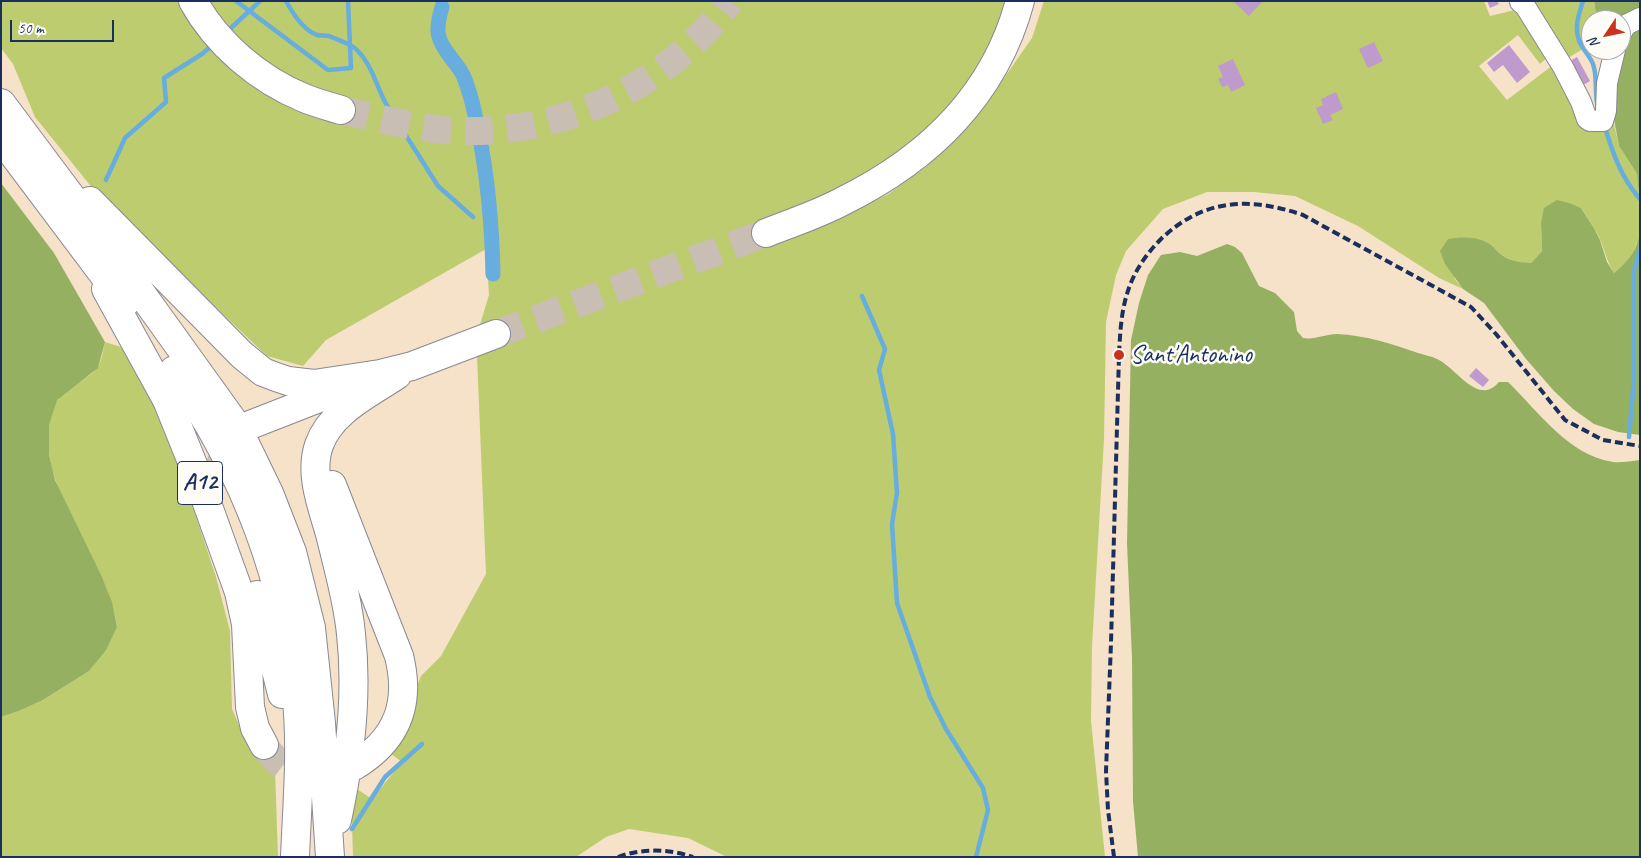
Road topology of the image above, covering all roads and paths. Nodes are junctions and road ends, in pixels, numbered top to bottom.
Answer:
1 (193, 1) edge
2 (1020, 1) edge
3 (1520, 2) edge
4 (1613, 60) edge
5 (1, 103) edge
6 (341, 110) tunnel mouth
7 (1, 138) edge
8 (38, 152) junction
9 (766, 233) tunnel mouth
10 (78, 240) junction
11 (496, 334) tunnel mouth
12 (412, 366) junction
13 (380, 374) junction
14 (365, 396) junction
15 (250, 425) tunnel mouth
16 (221, 487) tunnel mouth
17 (264, 745) tunnel mouth
18 (354, 766) dead end
19 (330, 856) edge
20 (289, 857) edge
21 (295, 857) edge

1 - 6 highway
2 - 9 highway
3 - 4 street
5 - 8 highway
7 - 10 highway
8 - 13 highway
8 - 19 highway
10 - 17 highway, A12
10 - 21 highway
11 - 12 highway
12 - 13 highway
12 - 14 highway
13 - 15 highway
14 - 18 highway
14 - 19 highway
16 - 20 highway

